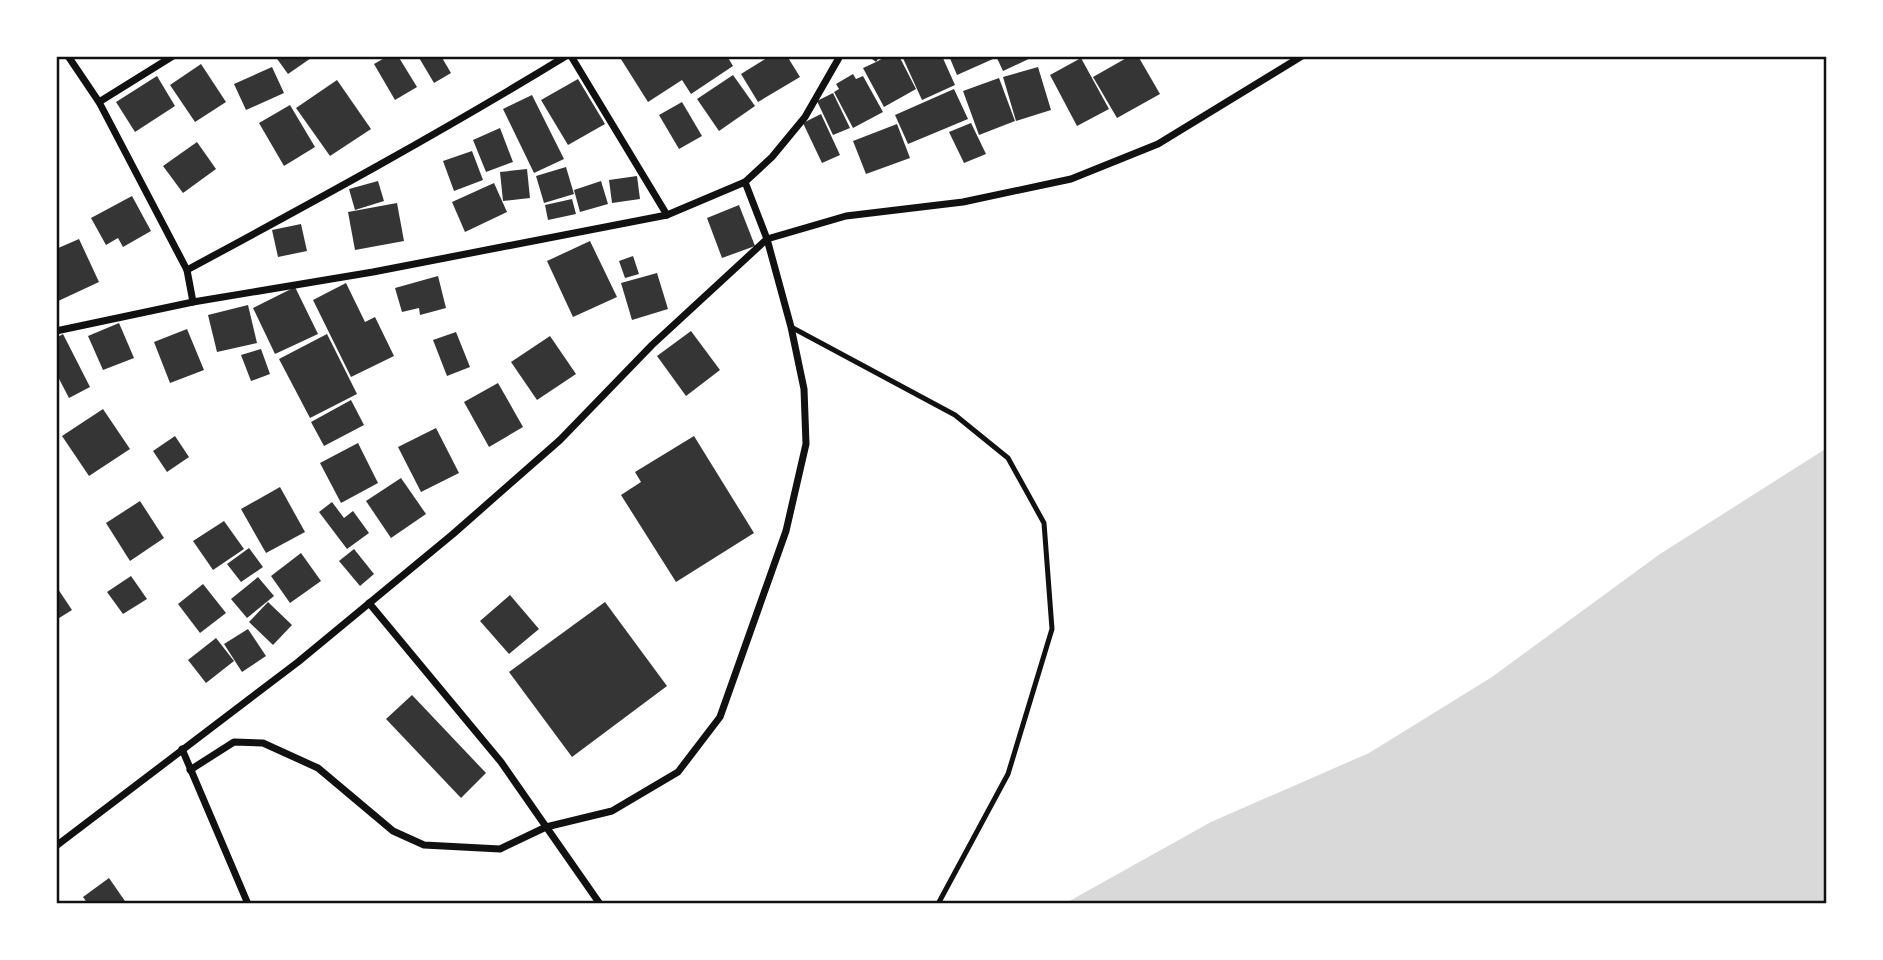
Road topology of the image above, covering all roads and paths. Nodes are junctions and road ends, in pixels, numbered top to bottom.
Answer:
1 (68, 56) edge
2 (173, 56) edge
3 (566, 56) edge
4 (571, 56) edge
5 (840, 56) edge
6 (1302, 56) edge
7 (99, 102) junction
8 (745, 182) junction
9 (667, 215) junction
10 (767, 239) junction
11 (187, 270) junction
12 (193, 302) junction
13 (790, 327) junction
14 (56, 331) edge
15 (369, 603) junction
16 (181, 749) junction
17 (190, 770) junction
18 (547, 827) junction
19 (56, 846) edge
20 (248, 904) edge
21 (600, 904) edge
22 (938, 904) edge

1 - 7 street
2 - 7 street
3 - 11 street
4 - 9 street
5 - 8 street
6 - 10 street
7 - 11 street
8 - 9 street
8 - 10 street
9 - 12 street
10 - 13 street
10 - 15 street
11 - 12 street
12 - 14 street
13 - 18 street
13 - 22 lane
15 - 16 street
15 - 18 street
16 - 17 street
16 - 19 street
17 - 18 street
17 - 20 street
18 - 21 street

